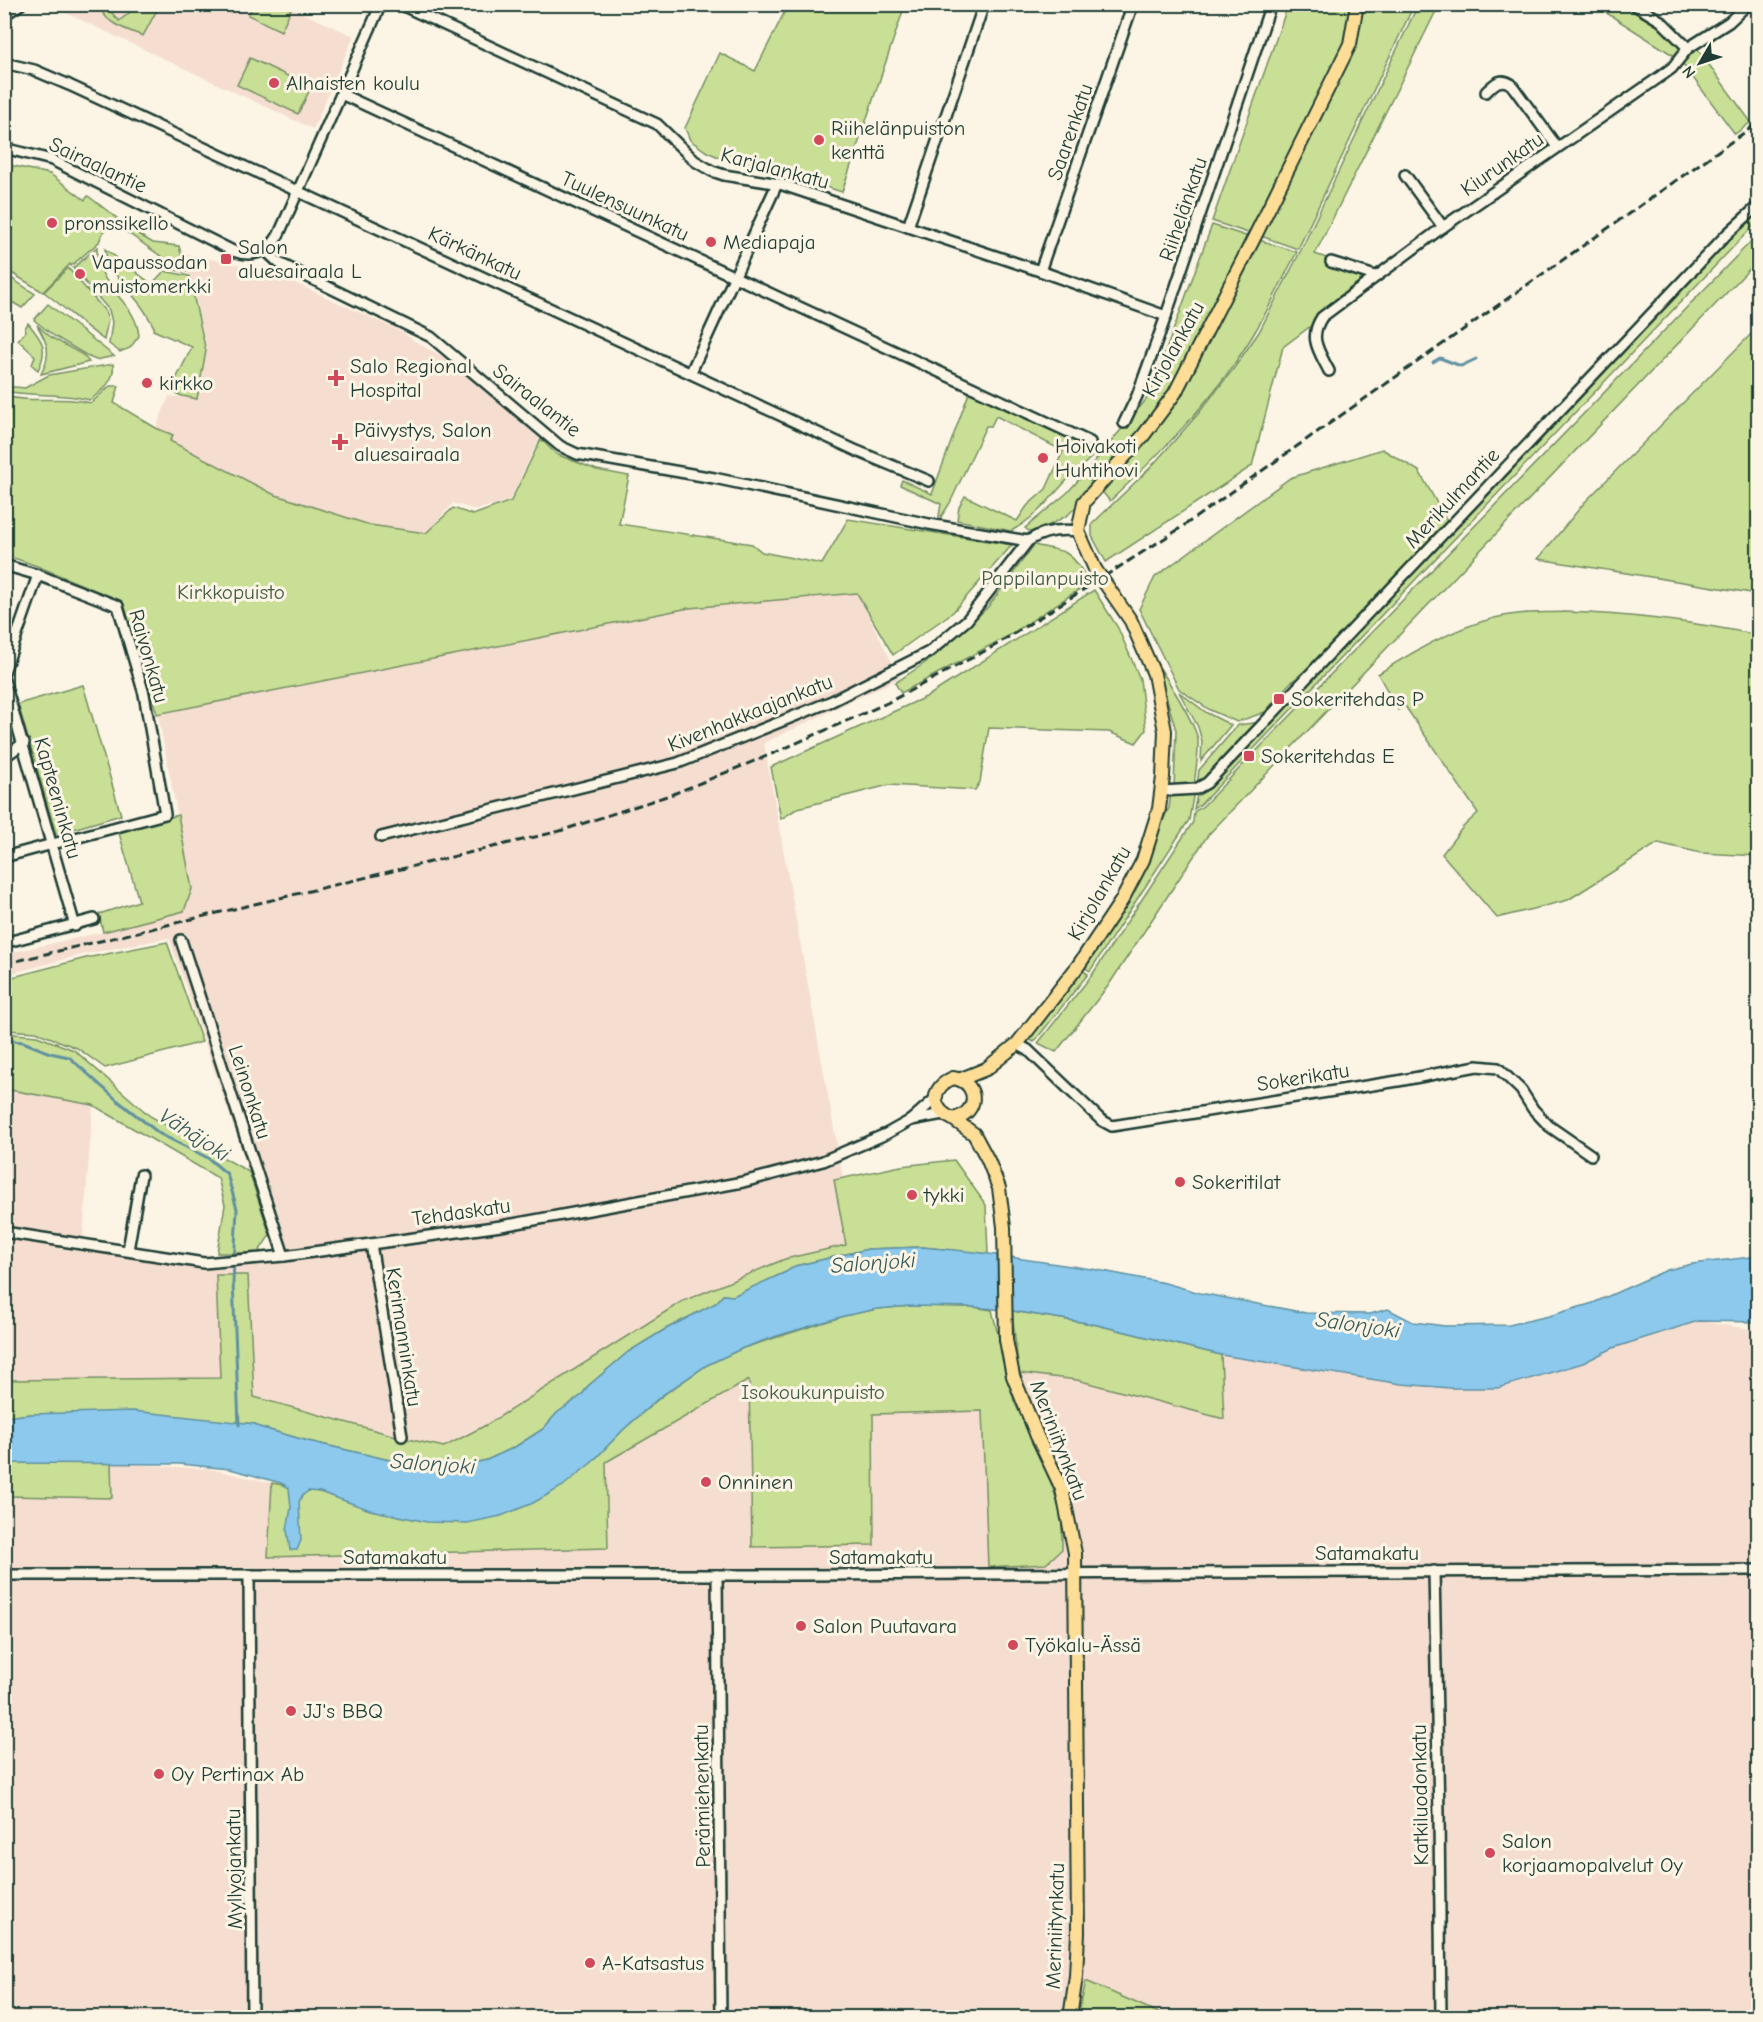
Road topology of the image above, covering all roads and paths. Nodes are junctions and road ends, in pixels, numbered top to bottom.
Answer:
1 (21, 4) edge
2 (381, 4) edge
3 (399, 4) edge
4 (984, 4) edge
5 (1133, 4) edge
6 (1271, 4) edge
7 (1357, 4) edge
8 (1633, 4) edge
9 (1748, 4) edge
10 (4, 15) edge
11 (1688, 48) junction
12 (4, 63) edge
13 (1485, 92) dead end
14 (341, 94) junction
15 (1557, 147) junction
16 (4, 148) edge
17 (1405, 175) dead end
18 (777, 184) junction
19 (298, 190) junction
20 (1758, 206) edge
21 (908, 226) junction
22 (1443, 227) junction
23 (265, 250) junction
24 (1331, 262) dead end
25 (1040, 272) junction
26 (1375, 276) junction
27 (734, 277) junction
28 (1166, 316) junction
29 (1329, 371) dead end
30 (691, 372) junction
31 (1124, 423) dead end
32 (1090, 442) dead end
33 (929, 481) dead end
34 (1078, 531) junction
35 (1028, 541) junction
36 (4, 565) edge
37 (38, 575) junction
38 (4, 672) edge
39 (4, 680) edge
40 (24, 743) junction
41 (4, 756) edge
42 (1162, 791) junction
43 (381, 837) dead end
44 (53, 844) junction
45 (4, 857) edge
46 (94, 920) dead end
47 (75, 926) junction
48 (181, 940) dead end
49 (4, 943) edge
50 (1017, 1044) junction
51 (986, 1070) junction
52 (961, 1079) junction
53 (936, 1098) junction
54 (972, 1100) junction
55 (948, 1117) junction
56 (911, 1120) junction
57 (974, 1134) junction
58 (1591, 1155) dead end
59 (141, 1175) dead end
60 (4, 1232) edge
61 (371, 1244) junction
62 (128, 1250) junction
63 (284, 1256) junction
64 (402, 1436) dead end
65 (1758, 1570) edge
66 (1434, 1571) junction
67 (1075, 1573) junction
68 (4, 1575) edge
69 (717, 1575) junction
70 (249, 1576) junction
71 (252, 2018) edge
72 (721, 2018) edge
73 (1070, 2018) edge
74 (1441, 2018) edge

1 - 10 street
2 - 14 street
3 - 18 street, Karjalankatu
4 - 21 street
5 - 25 street, Saarenkatu
6 - 28 street, Riihelänkatu
7 - 34 main road, Kirjolankatu
8 - 11 street
9 - 11 street, Kiurunkatu
11 - 15 street, Kiurunkatu
12 - 19 street, Kärkänkatu
13 - 15 street
14 - 19 street
14 - 27 street, Tuulensuunkatu
15 - 22 street, Kiurunkatu
16 - 23 street, Sairaalantie
17 - 22 street
18 - 21 street, Karjalankatu
18 - 27 street
19 - 23 street
19 - 30 street, Kärkänkatu
20 - 42 street, Merikulmantie
21 - 25 street, Karjalankatu
22 - 26 street, Kiurunkatu
23 - 35 street, Sairaalantie
24 - 26 street
25 - 28 street, Karjalankatu
26 - 29 street, Kiurunkatu
27 - 30 street
27 - 32 street, Tuulensuunkatu
28 - 31 street, Riihelänkatu
30 - 33 street, Kärkänkatu
34 - 35 street
34 - 42 main road, Kirjolankatu, bridge
35 - 43 street, Kivenhakkaajankatu
36 - 37 street, Raivonkatu
37 - 38 street
37 - 44 street, Raivonkatu
39 - 40 street, Kapteeninkatu
40 - 41 street
40 - 44 street, Kapteeninkatu
42 - 50 main road, Kirjolankatu
44 - 45 street
44 - 47 street, Kapteeninkatu
46 - 47 street
47 - 49 street
48 - 63 street, Leinonkatu
50 - 51 main road, Kirjolankatu
50 - 58 street, Sokerikatu
51 - 52 main road, Kirjolankatu
51 - 54 main road, Kirjolankatu
52 - 53 main road
52 - 54 main road
53 - 55 main road
53 - 56 street, Tehdaskatu
54 - 55 main road
54 - 57 main road, Meriniitynkatu
55 - 56 street, Tehdaskatu
55 - 57 main road, Meriniitynkatu
56 - 61 street, Tehdaskatu
57 - 67 main road, Meriniitynkatu
59 - 62 street
60 - 62 street, Tehdaskatu
61 - 63 street, Tehdaskatu
61 - 64 street, Kerimanninkatu
62 - 63 street, Tehdaskatu
65 - 66 street, Satamakatu
66 - 67 street, Satamakatu
66 - 74 street, Katkiluodonkatu
67 - 69 street, Satamakatu
67 - 73 main road, Meriniitynkatu
68 - 70 street, Satamakatu
69 - 70 street, Satamakatu
69 - 72 street, Perämiehenkatu
70 - 71 street, Myllyojankatu

